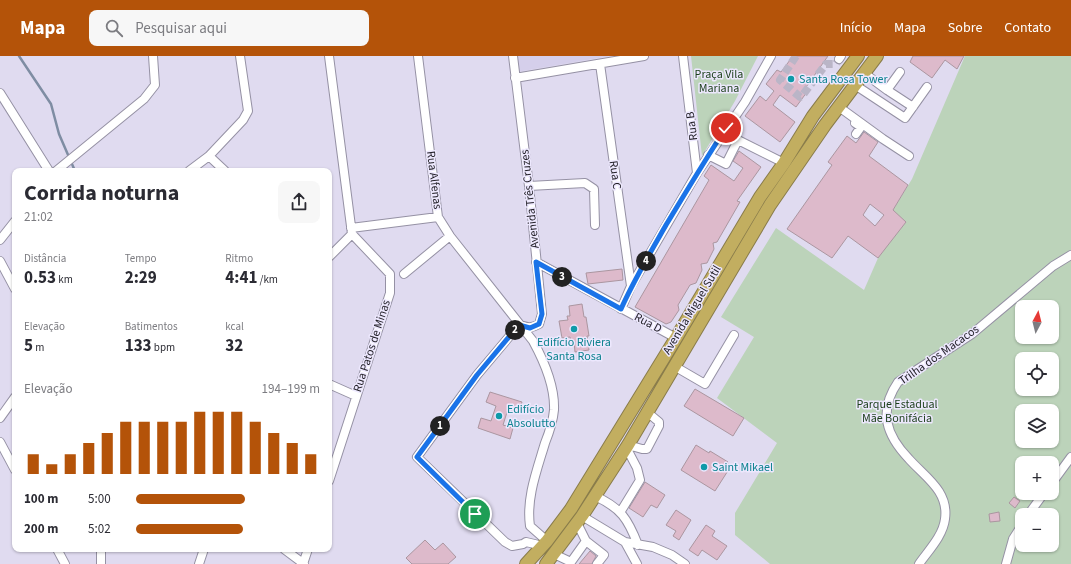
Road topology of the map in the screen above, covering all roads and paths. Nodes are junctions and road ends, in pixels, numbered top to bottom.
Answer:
1 (153, 56) edge
2 (240, 56) edge
3 (329, 56) edge
4 (418, 56) edge
5 (513, 56) edge
6 (644, 56) edge
7 (684, 56) edge
8 (771, 56) edge
9 (858, 56) edge
10 (877, 56) edge
11 (600, 64) junction
12 (900, 72) dead end
13 (864, 74) junction
14 (516, 78) junction
15 (855, 85) junction
16 (927, 86) dead end
17 (887, 90) junction
18 (0, 93) edge
19 (913, 107) junction
20 (838, 108) junction
21 (856, 134) dead end
22 (708, 155) junction
23 (209, 156) junction
24 (909, 156) dead end
25 (784, 162) junction
26 (47, 168) edge
27 (60, 168) edge
28 (193, 168) edge
29 (222, 168) edge
30 (697, 173) junction
31 (529, 186) junction
32 (438, 217) junction
33 (12, 225) edge
34 (596, 225) dead end
35 (352, 231) junction
36 (450, 236) junction
37 (0, 240) edge
38 (332, 253) edge
39 (1071, 255) edge
40 (0, 261) edge
41 (536, 262) junction
42 (404, 274) dead end
43 (12, 284) edge
44 (631, 286) junction
45 (621, 309) junction
46 (519, 325) junction
47 (734, 335) dead end
48 (676, 338) junction
49 (674, 366) junction
50 (332, 385) edge
51 (356, 396) junction
52 (12, 401) edge
53 (647, 412) junction
54 (0, 418) edge
55 (0, 442) edge
56 (627, 446) junction
57 (1071, 457) edge
58 (12, 464) edge
59 (332, 472) edge
60 (1059, 473) edge
61 (595, 496) junction
62 (621, 511) junction
63 (580, 520) junction
64 (530, 526) junction
65 (1015, 535) edge
66 (586, 541) junction
67 (526, 542) junction
68 (625, 542) junction
69 (545, 543) junction
70 (638, 544) junction
71 (59, 552) edge
72 (101, 552) edge
73 (203, 552) edge
74 (288, 552) edge
75 (307, 552) edge
76 (554, 554) junction
77 (572, 563) edge
78 (65, 564) edge
79 (101, 564) edge
80 (199, 564) edge
81 (303, 564) edge
82 (526, 564) edge
83 (546, 564) edge
84 (597, 564) edge
85 (637, 564) edge
86 (685, 564) edge
87 (919, 564) edge
88 (1006, 564) edge

1 - 27 street
2 - 23 street
3 - 35 street
4 - 32 street, Rua Alfenas
5 - 14 street, Avenida Três Cruzes
6 - 11 street
7 - 30 street, Rua B
8 - 22 street
9 - 25 highway, Avenida Miguel Sutil
10 - 13 highway, Avenida Miguel Sutil
11 - 14 street
11 - 44 street, Rua C
12 - 17 street
13 - 15 highway, Avenida Miguel Sutil
13 - 17 street
14 - 31 street, Avenida Três Cruzes
15 - 19 street
15 - 20 highway, Avenida Miguel Sutil
16 - 19 street
17 - 19 street
18 - 26 street
20 - 21 street
20 - 24 street
20 - 49 highway, Avenida Miguel Sutil
22 - 25 street
22 - 30 street
23 - 28 street
23 - 29 street
25 - 48 highway, Avenida Miguel Sutil
30 - 44 street
31 - 34 street
31 - 41 street, Avenida Três Cruzes
32 - 35 street
32 - 36 street, Rua Alfenas
33 - 37 street
35 - 38 street
35 - 51 street, Rua Patos de Minas
36 - 42 street
36 - 46 street, Rua Alfenas
39 - 87 street, Trilha dos Macacos
40 - 43 street
41 - 45 street, Rua D
41 - 46 street, Avenida Três Cruzes
44 - 45 street
45 - 48 street, Rua D
46 - 64 street
46 - 67 street
47 - 49 street
48 - 69 highway, Avenida Miguel Sutil
49 - 53 highway, Avenida Miguel Sutil
50 - 51 street
51 - 59 street, Rua Patos de Minas
52 - 54 street
53 - 56 highway, Avenida Miguel Sutil
53 - 56 street
55 - 58 street
56 - 61 highway, Avenida Miguel Sutil
56 - 62 street
57 - 60 street
61 - 62 street
61 - 63 highway, Avenida Miguel Sutil
62 - 70 street
63 - 66 street
63 - 68 street
63 - 76 highway, Avenida Miguel Sutil
64 - 67 street
64 - 69 street
65 - 88 street
66 - 77 street
66 - 84 street
67 - 69 street
68 - 70 street
68 - 85 street
69 - 82 highway, Avenida Miguel Sutil
70 - 86 street
71 - 78 street
72 - 79 street
73 - 80 street
74 - 81 street
75 - 81 street
76 - 77 street
76 - 83 highway, Avenida Miguel Sutil

